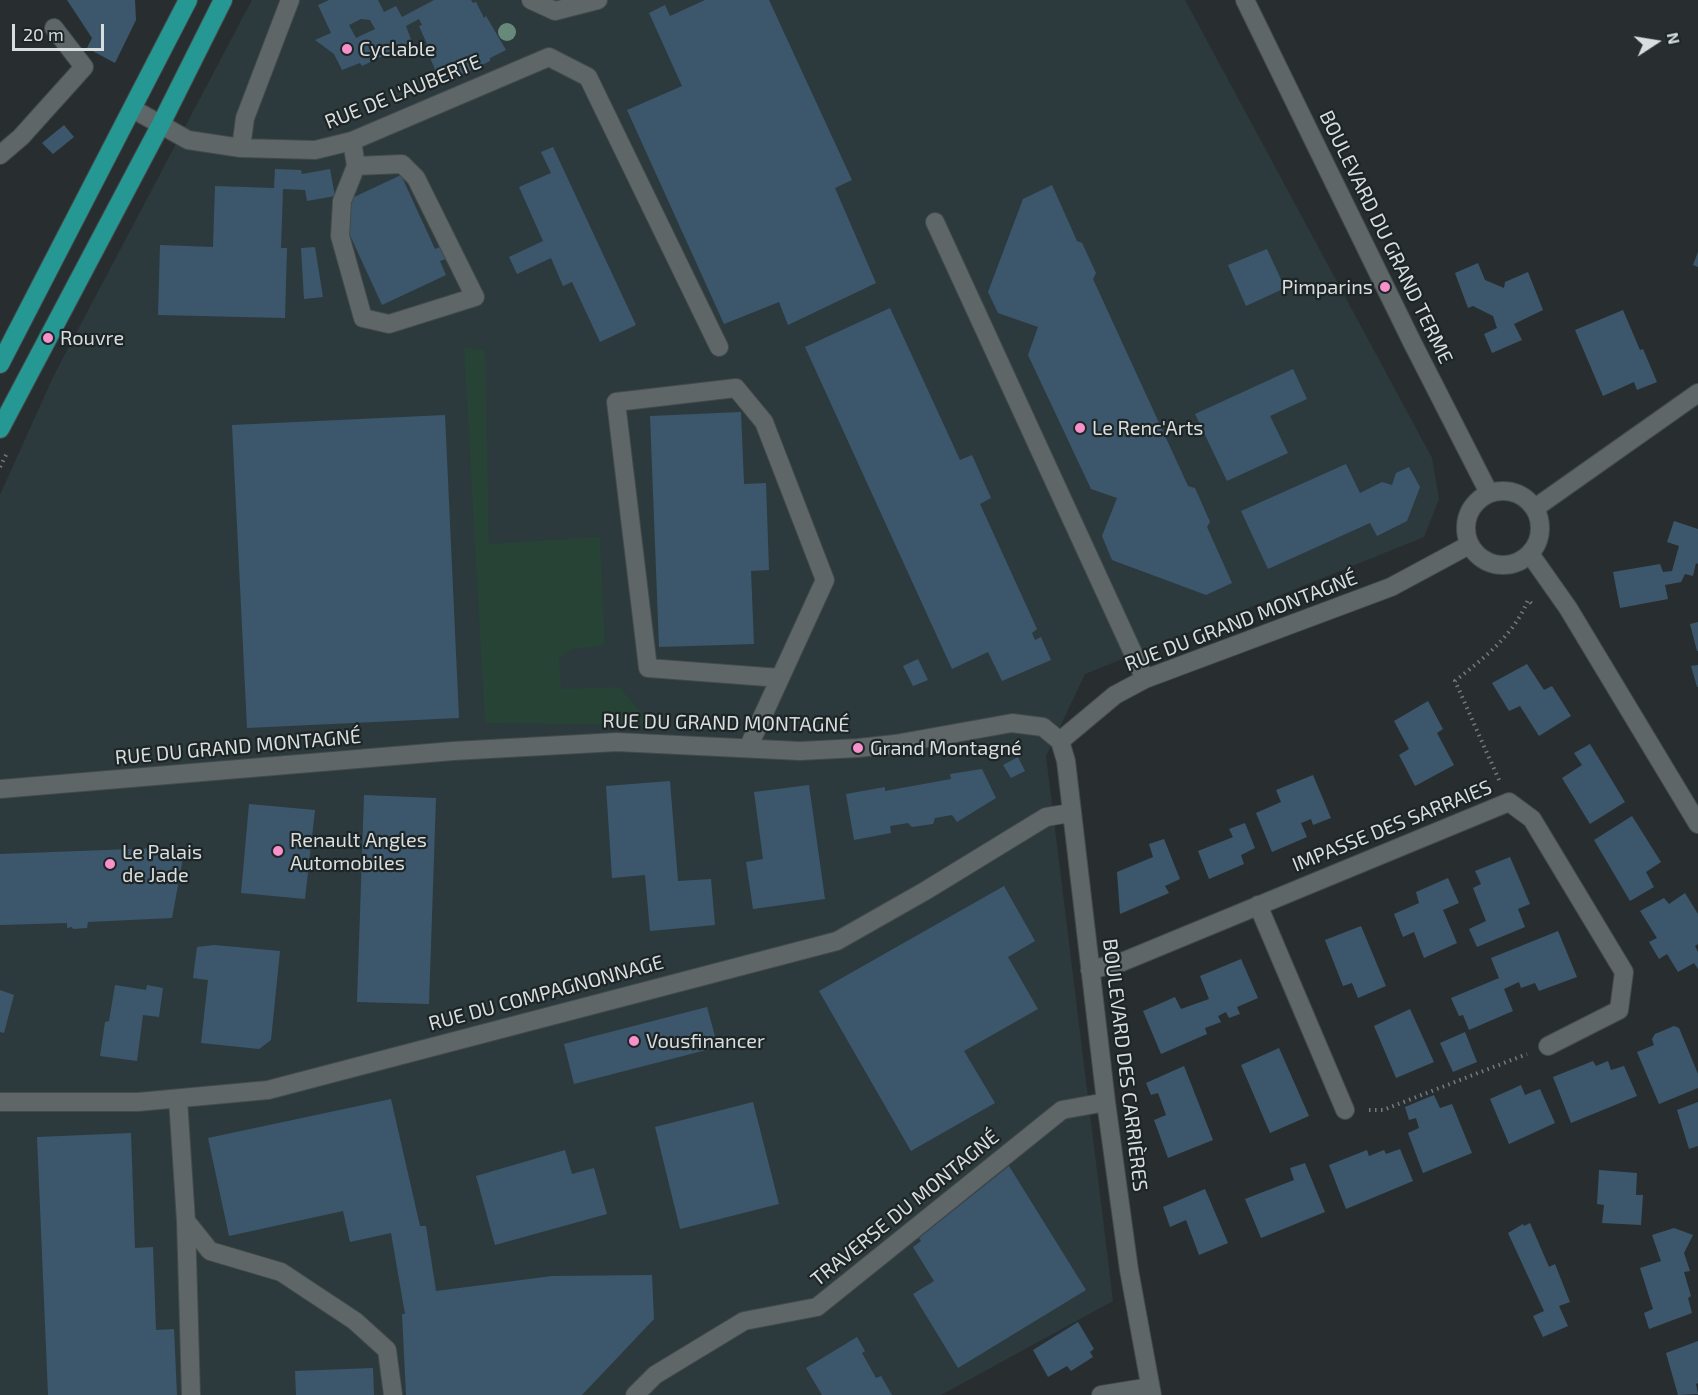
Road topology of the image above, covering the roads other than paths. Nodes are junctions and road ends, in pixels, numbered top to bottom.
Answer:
1 (188, 0) edge
2 (223, 0) edge
3 (290, 0) edge
4 (531, 0) edge
5 (598, 0) edge
6 (1245, 0) edge
7 (54, 28) dead end
8 (133, 109) junction
9 (160, 126) junction
10 (352, 141) junction
11 (241, 148) junction
12 (0, 155) edge
13 (356, 166) junction
14 (935, 222) dead end
15 (719, 347) dead end
16 (0, 364) edge
17 (1698, 393) edge
18 (2, 419) edge
19 (1489, 493) junction
20 (1534, 508) junction
21 (1469, 545) junction
22 (1530, 554) junction
23 (780, 678) junction
24 (1146, 679) junction
25 (1060, 741) junction
26 (748, 748) junction
27 (0, 789) edge
28 (1070, 813) junction
29 (1698, 824) edge
30 (1258, 905) junction
31 (1090, 970) junction
32 (1548, 1046) road end
33 (178, 1099) junction
34 (0, 1102) edge
35 (1106, 1102) junction
36 (1344, 1110) road end
37 (186, 1221) junction
38 (1151, 1391) edge
39 (191, 1395) edge
40 (393, 1395) edge
41 (635, 1395) edge
42 (1101, 1395) edge

1 - 8 main road
2 - 9 main road
3 - 11 street
4 - 5 street
6 - 19 street, BOULEVARD DU GRAND TERME
7 - 12 street
8 - 9 street, RUE DE L'AUBERTE
8 - 16 main road
9 - 11 street, RUE DE L'AUBERTE
9 - 18 main road
10 - 11 street, RUE DE L'AUBERTE
10 - 13 street
10 - 15 street, RUE DE L'AUBERTE
13 - 13 street
14 - 24 street
17 - 20 street
19 - 20 street
19 - 21 street
20 - 22 street
21 - 22 street
21 - 24 street, RUE DU GRAND MONTAGNÉ
22 - 29 street
23 - 23 street
23 - 26 street
24 - 25 street, RUE DU GRAND MONTAGNÉ
25 - 26 street, RUE DU GRAND MONTAGNÉ
25 - 28 street, BOULEVARD DES CARRIÈRES
26 - 27 street, RUE DU GRAND MONTAGNÉ
28 - 31 street, BOULEVARD DES CARRIÈRES
28 - 33 street, RUE DU COMPAGNONNAGE
30 - 31 street, IMPASSE DES SARRAIES
30 - 32 street, IMPASSE DES SARRAIES
30 - 36 street
31 - 35 street, BOULEVARD DES CARRIÈRES
33 - 34 street, RUE DU COMPAGNONNAGE
33 - 37 street
35 - 38 street, BOULEVARD DES CARRIÈRES
35 - 41 street, TRAVERSE DU MONTAGNÉ
37 - 39 street
37 - 40 street
38 - 42 street

